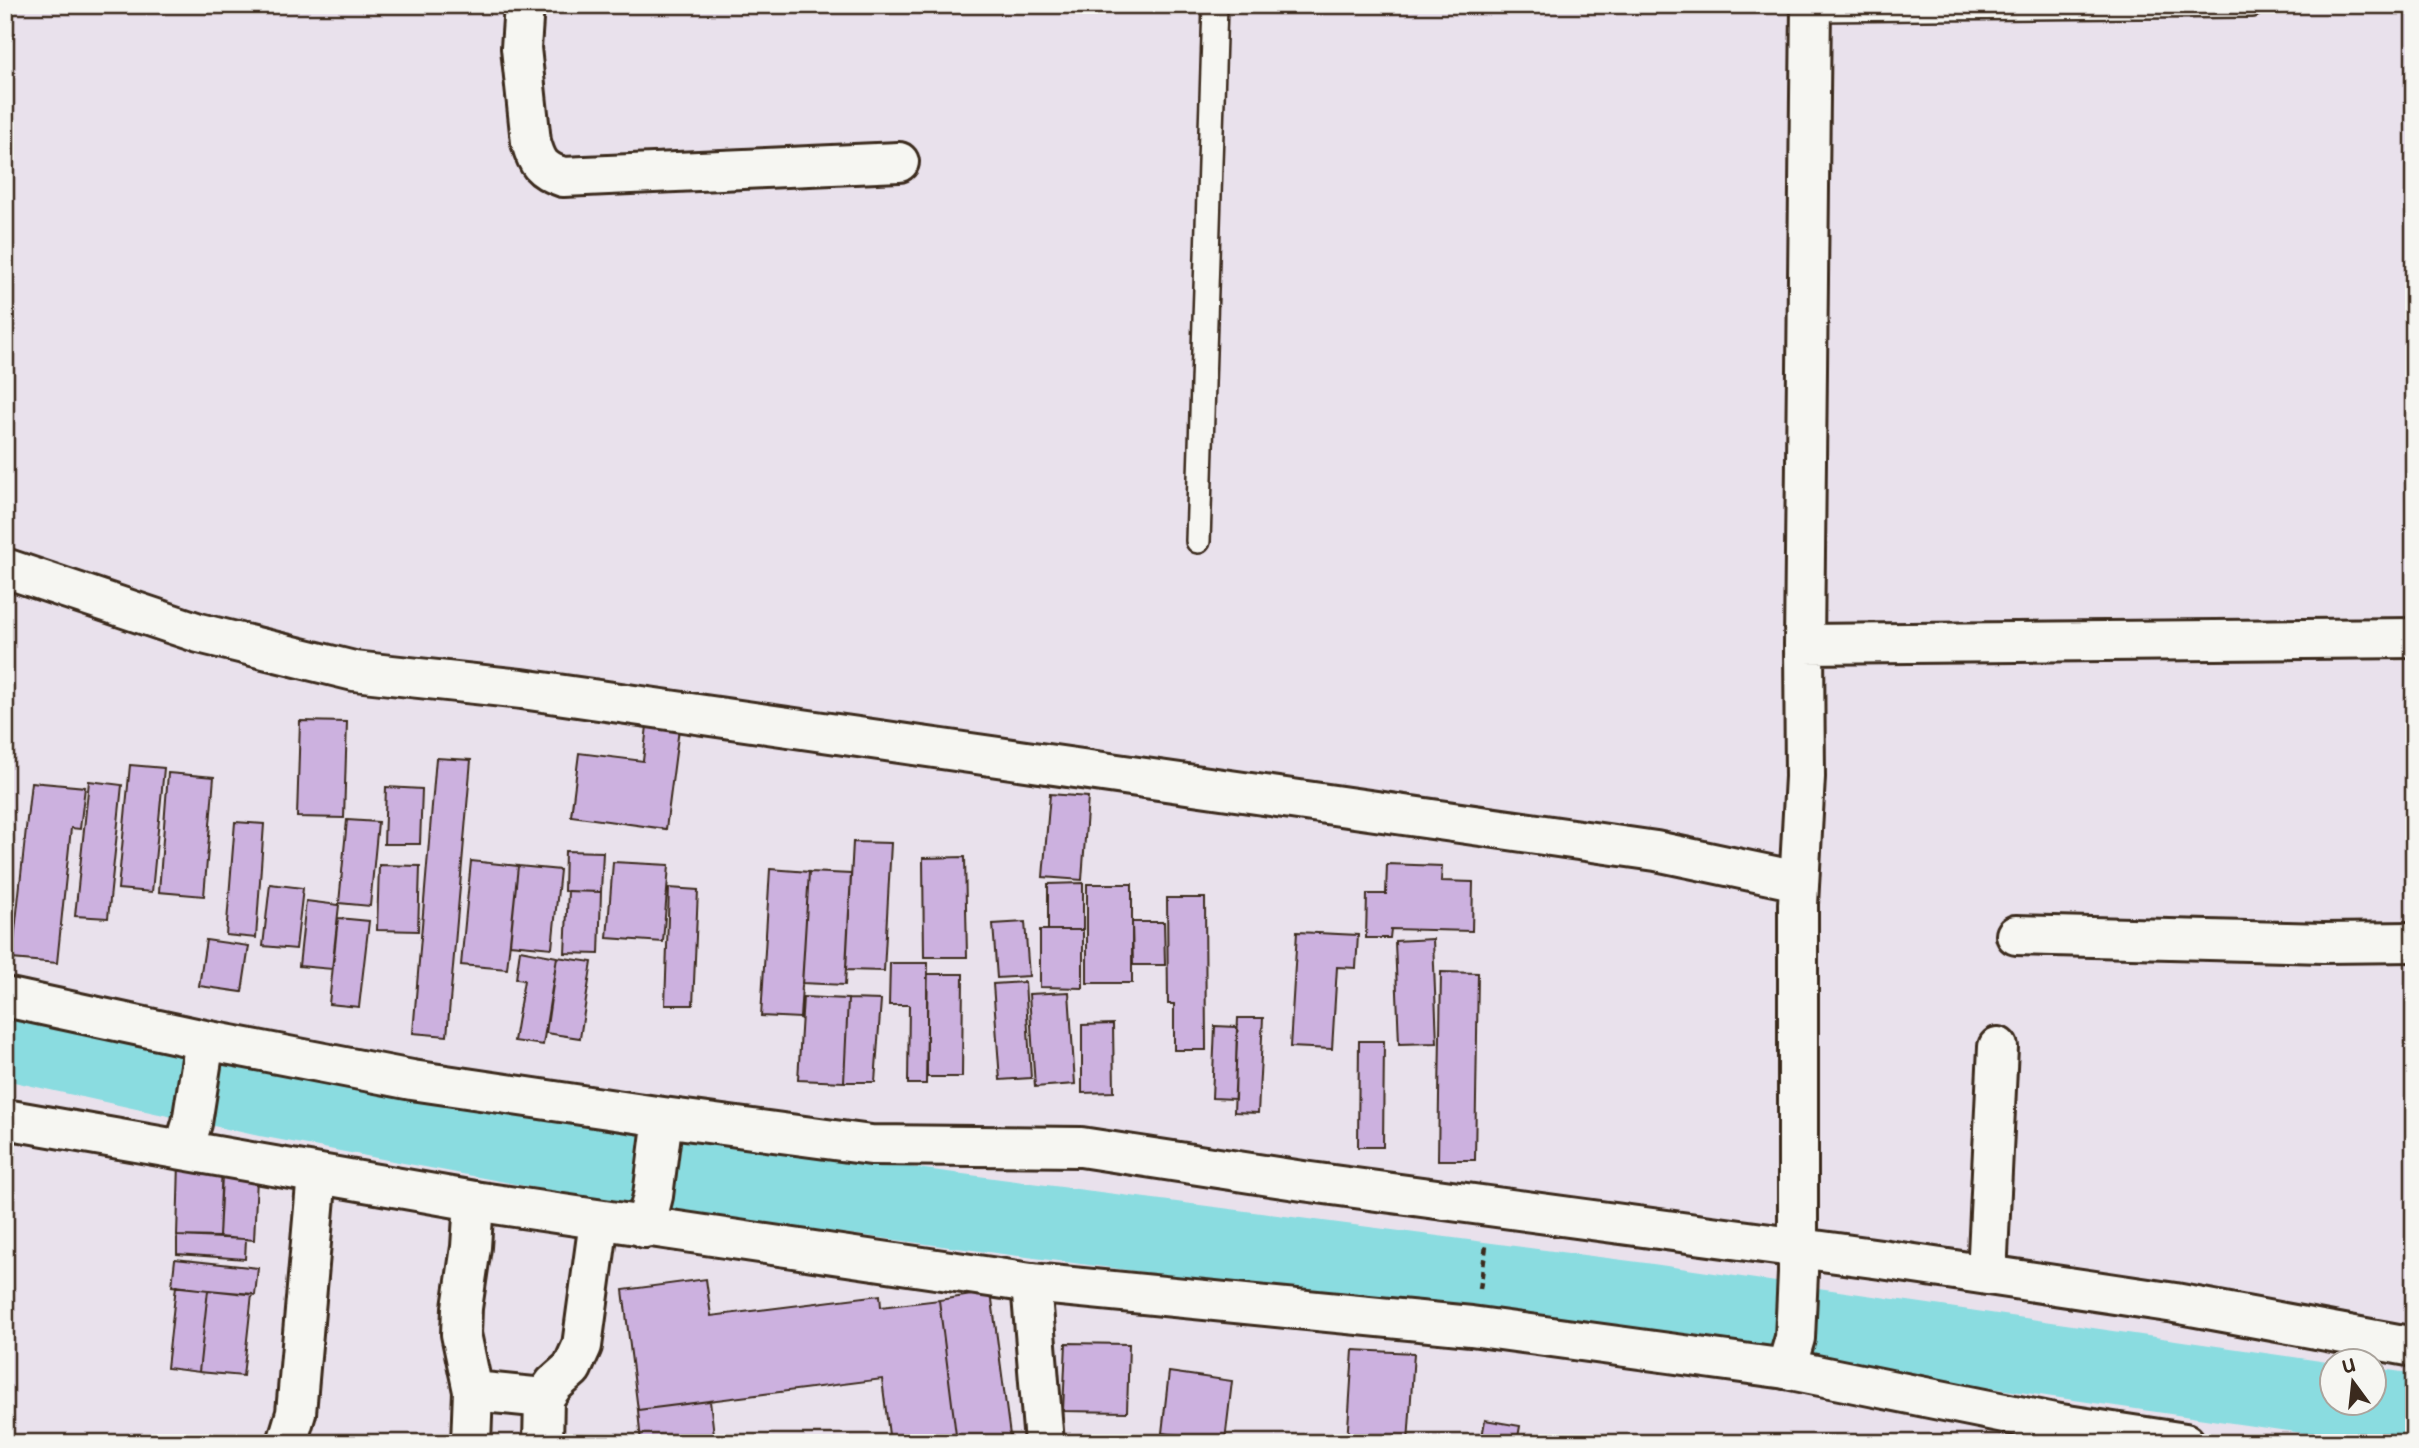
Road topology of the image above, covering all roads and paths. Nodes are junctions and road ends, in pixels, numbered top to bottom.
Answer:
1 (524, 5) edge
2 (1215, 5) edge
3 (2252, 5) edge
4 (1811, 7) edge
5 (899, 162) dead end
6 (1198, 541) dead end
7 (5, 568) edge
8 (2414, 638) edge
9 (1804, 644) junction
10 (1798, 902) junction
11 (2016, 935) dead end
12 (2414, 942) edge
13 (5, 997) edge
14 (1998, 1047) dead end
15 (204, 1049) junction
16 (5, 1119) edge
17 (662, 1130) junction
18 (188, 1136) junction
19 (317, 1174) junction
20 (474, 1201) junction
21 (649, 1212) junction
22 (600, 1221) junction
23 (1487, 1235) dead end
24 (1798, 1261) junction
25 (1987, 1275) junction
26 (1031, 1283) junction
27 (1478, 1300) dead end
28 (2414, 1347) edge
29 (1790, 1354) junction
30 (473, 1391) junction
31 (544, 1398) junction
32 (287, 1443) edge
33 (471, 1443) edge
34 (543, 1443) edge
35 (1044, 1443) edge
36 (2185, 1443) edge

1 - 5 street
2 - 6 lane
3 - 4 lane
4 - 9 street
7 - 10 street
8 - 9 street
9 - 10 street
10 - 24 street
11 - 12 street
13 - 15 street
14 - 25 street
15 - 17 street
15 - 18 street
16 - 18 street
17 - 21 street
17 - 24 street
18 - 19 street
19 - 20 street
19 - 32 street
20 - 22 street
20 - 30 street
21 - 22 street
21 - 26 street
22 - 31 street
23 - 27 path
24 - 25 street
24 - 29 street
25 - 28 street
26 - 29 street
26 - 35 street
29 - 36 street
30 - 31 street
30 - 33 street
31 - 34 street

